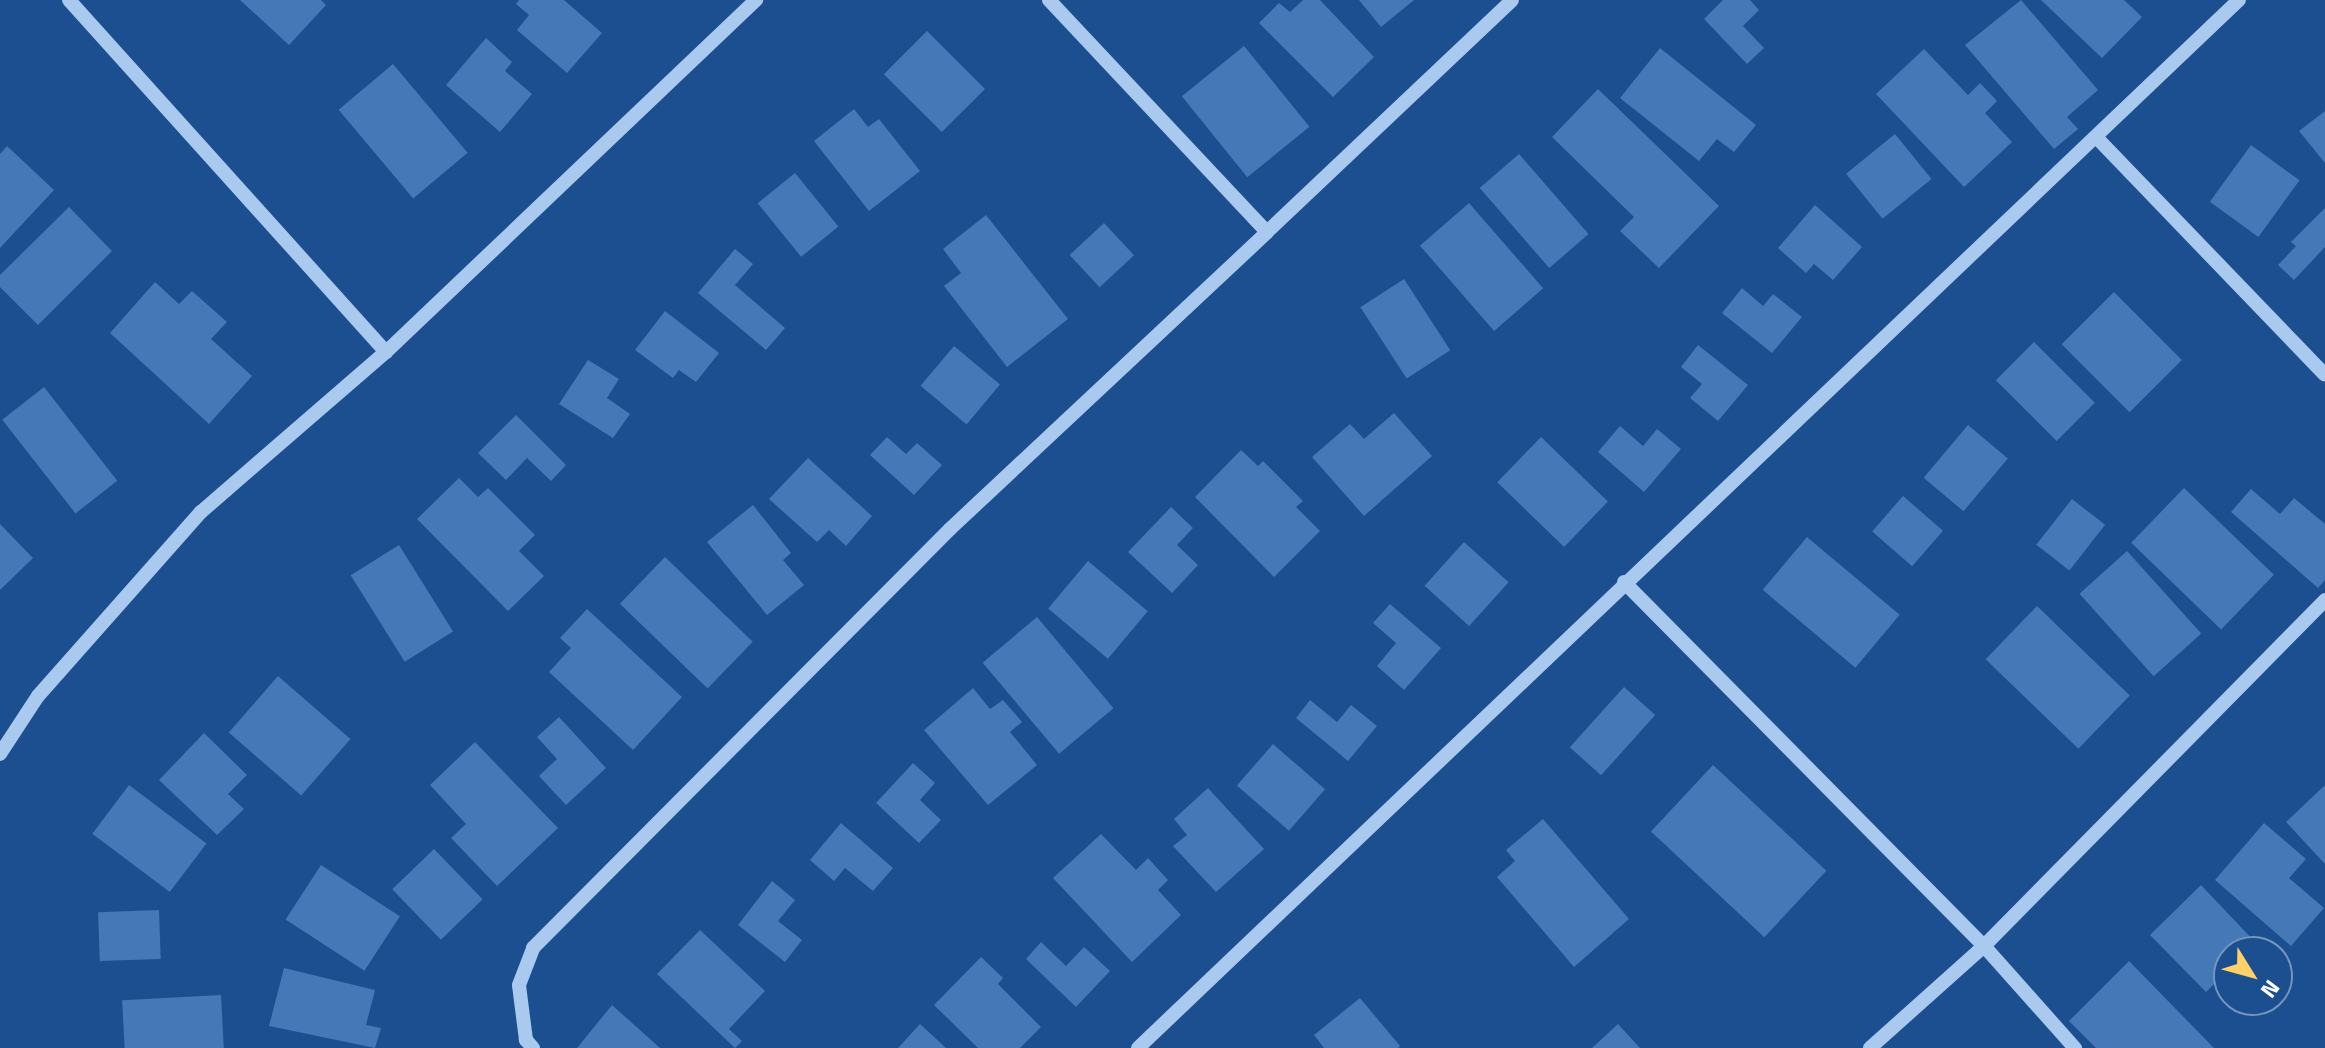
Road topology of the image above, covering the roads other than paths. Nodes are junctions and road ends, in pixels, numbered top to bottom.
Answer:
1 (69, 0) edge
2 (756, 0) edge
3 (1049, 0) edge
4 (1512, 0) edge
5 (2239, 0) edge
6 (2098, 139) junction
7 (1267, 232) junction
8 (386, 352) junction
9 (2325, 375) edge
10 (1624, 582) junction
11 (2325, 600) edge
12 (0, 754) edge
13 (1984, 946) junction
14 (533, 1048) edge
15 (1138, 1048) edge
16 (1870, 1048) edge
17 (2075, 1048) edge

1 - 8 street
2 - 8 street
3 - 7 street
4 - 7 street
5 - 6 street
6 - 9 street
6 - 10 street
7 - 14 street
8 - 12 street
10 - 13 street
10 - 15 street
11 - 13 street
13 - 16 street
13 - 17 street

